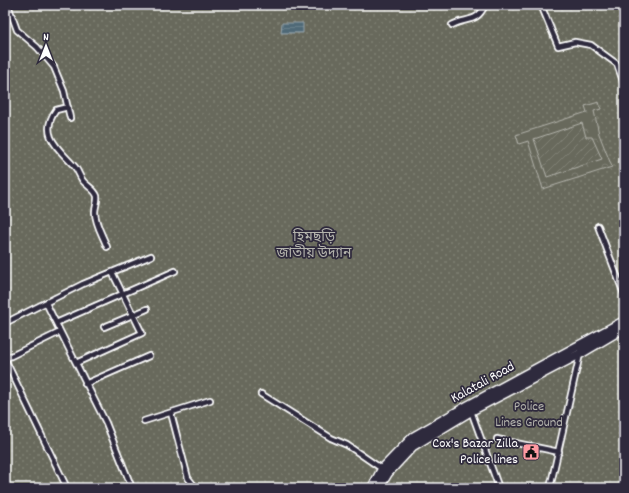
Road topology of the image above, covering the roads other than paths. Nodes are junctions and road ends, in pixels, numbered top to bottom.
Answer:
1 (8, 5) edge
2 (485, 5) edge
3 (541, 5) edge
4 (452, 25) dead end
5 (624, 84) edge
6 (68, 107) junction
7 (70, 118) dead end
8 (598, 226) dead end
9 (107, 246) dead end
10 (151, 256) dead end
11 (175, 271) dead end
12 (112, 272) junction
13 (123, 293) junction
14 (624, 294) edge
15 (46, 303) junction
16 (147, 308) dead end
17 (133, 314) junction
18 (624, 321) edge
19 (5, 323) edge
20 (56, 324) junction
21 (104, 326) dead end
22 (624, 328) edge
23 (60, 332) junction
24 (580, 354) junction
25 (150, 356) dead end
26 (566, 357) junction
27 (5, 359) edge
28 (76, 363) junction
29 (86, 384) junction
30 (260, 394) dead end
31 (210, 400) dead end
32 (471, 411) junction
33 (171, 413) junction
34 (144, 420) dead end
35 (497, 439) dead end
36 (559, 452) junction
37 (382, 469) junction
38 (67, 488) edge
39 (132, 488) edge
40 (196, 488) edge
41 (372, 488) edge
42 (379, 488) edge
43 (499, 488) edge
44 (550, 488) edge

1 - 6 street
2 - 4 street
3 - 5 street
6 - 7 street
6 - 9 street
8 - 14 street
10 - 12 street
11 - 13 street
12 - 13 street
12 - 15 street
13 - 17 street
13 - 20 street
15 - 19 street
15 - 20 street
16 - 17 street
17 - 21 street
17 - 28 street
18 - 26 highway, Kalatali Road
20 - 23 street
22 - 24 highway, Kalatali Road
23 - 27 street
23 - 28 street
24 - 26 highway, Kalatali Road
24 - 36 street
25 - 29 street
26 - 32 highway, Kalatali Road
26 - 37 highway, Kalatali Road
27 - 38 street
28 - 29 street
29 - 39 street
30 - 37 street
31 - 33 street
32 - 42 highway, Kalatali Road
32 - 43 street
33 - 34 street
33 - 40 street
35 - 36 street
36 - 44 street
37 - 41 highway, Kalatali Road

